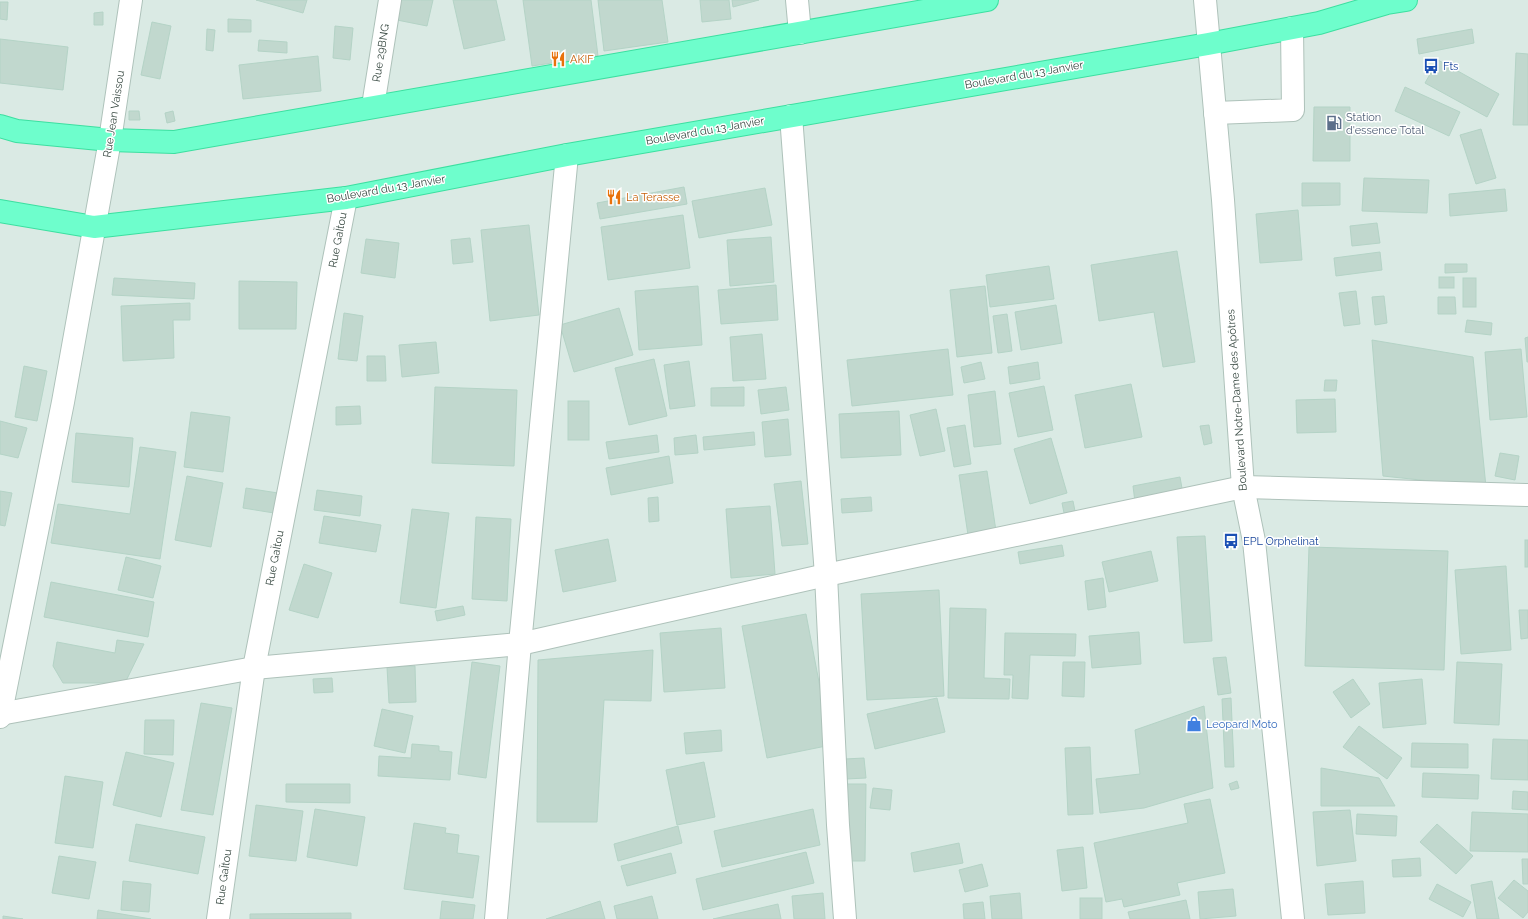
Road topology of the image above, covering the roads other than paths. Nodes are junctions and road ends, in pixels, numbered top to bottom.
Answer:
1 (131, 0) edge
2 (390, 0) edge
3 (798, 0) edge
4 (988, 0) edge
5 (1205, 0) edge
6 (1406, 0) edge
7 (1292, 28) junction
8 (800, 33) junction
9 (1208, 44) junction
10 (373, 106) junction
11 (1215, 113) junction
12 (791, 116) junction
13 (0, 126) edge
14 (110, 140) junction
15 (568, 155) junction
16 (346, 198) junction
17 (0, 211) edge
18 (94, 227) junction
19 (1243, 487) junction
20 (1528, 495) edge
21 (826, 575) junction
22 (520, 644) junction
23 (254, 668) junction
24 (0, 715) edge
25 (218, 919) edge
26 (496, 919) edge
27 (845, 919) edge
28 (1293, 919) edge

1 - 14 street, Rue Jean Vaissou
2 - 10 street, Rue 29BNG
3 - 8 street
4 - 8 highway
5 - 9 street, Boulevard Notre-Dame des Apôtres
6 - 7 highway, Boulevard du 13 Janvier
7 - 9 highway, Boulevard du 13 Janvier
7 - 11 street
8 - 10 highway
9 - 11 street, Boulevard Notre-Dame des Apôtres
9 - 12 highway, Boulevard du 13 Janvier
10 - 14 highway
11 - 19 street, Boulevard Notre-Dame des Apôtres
12 - 15 highway, Boulevard du 13 Janvier
12 - 21 street
13 - 14 highway
14 - 18 street, Rue Jean Vaissou
15 - 16 highway, Boulevard du 13 Janvier
15 - 22 street
16 - 18 highway, Boulevard du 13 Janvier
16 - 23 street, Rue GaÏtou
17 - 18 highway, Boulevard du 13 Janvier
18 - 24 street, Rue Jean Vaissou
19 - 20 street
19 - 21 street
19 - 28 street, Boulevard Notre-Dame des Apôtres
21 - 22 street
21 - 27 street
22 - 23 street
22 - 26 street
23 - 24 street
23 - 25 street, Rue GaÏtou

